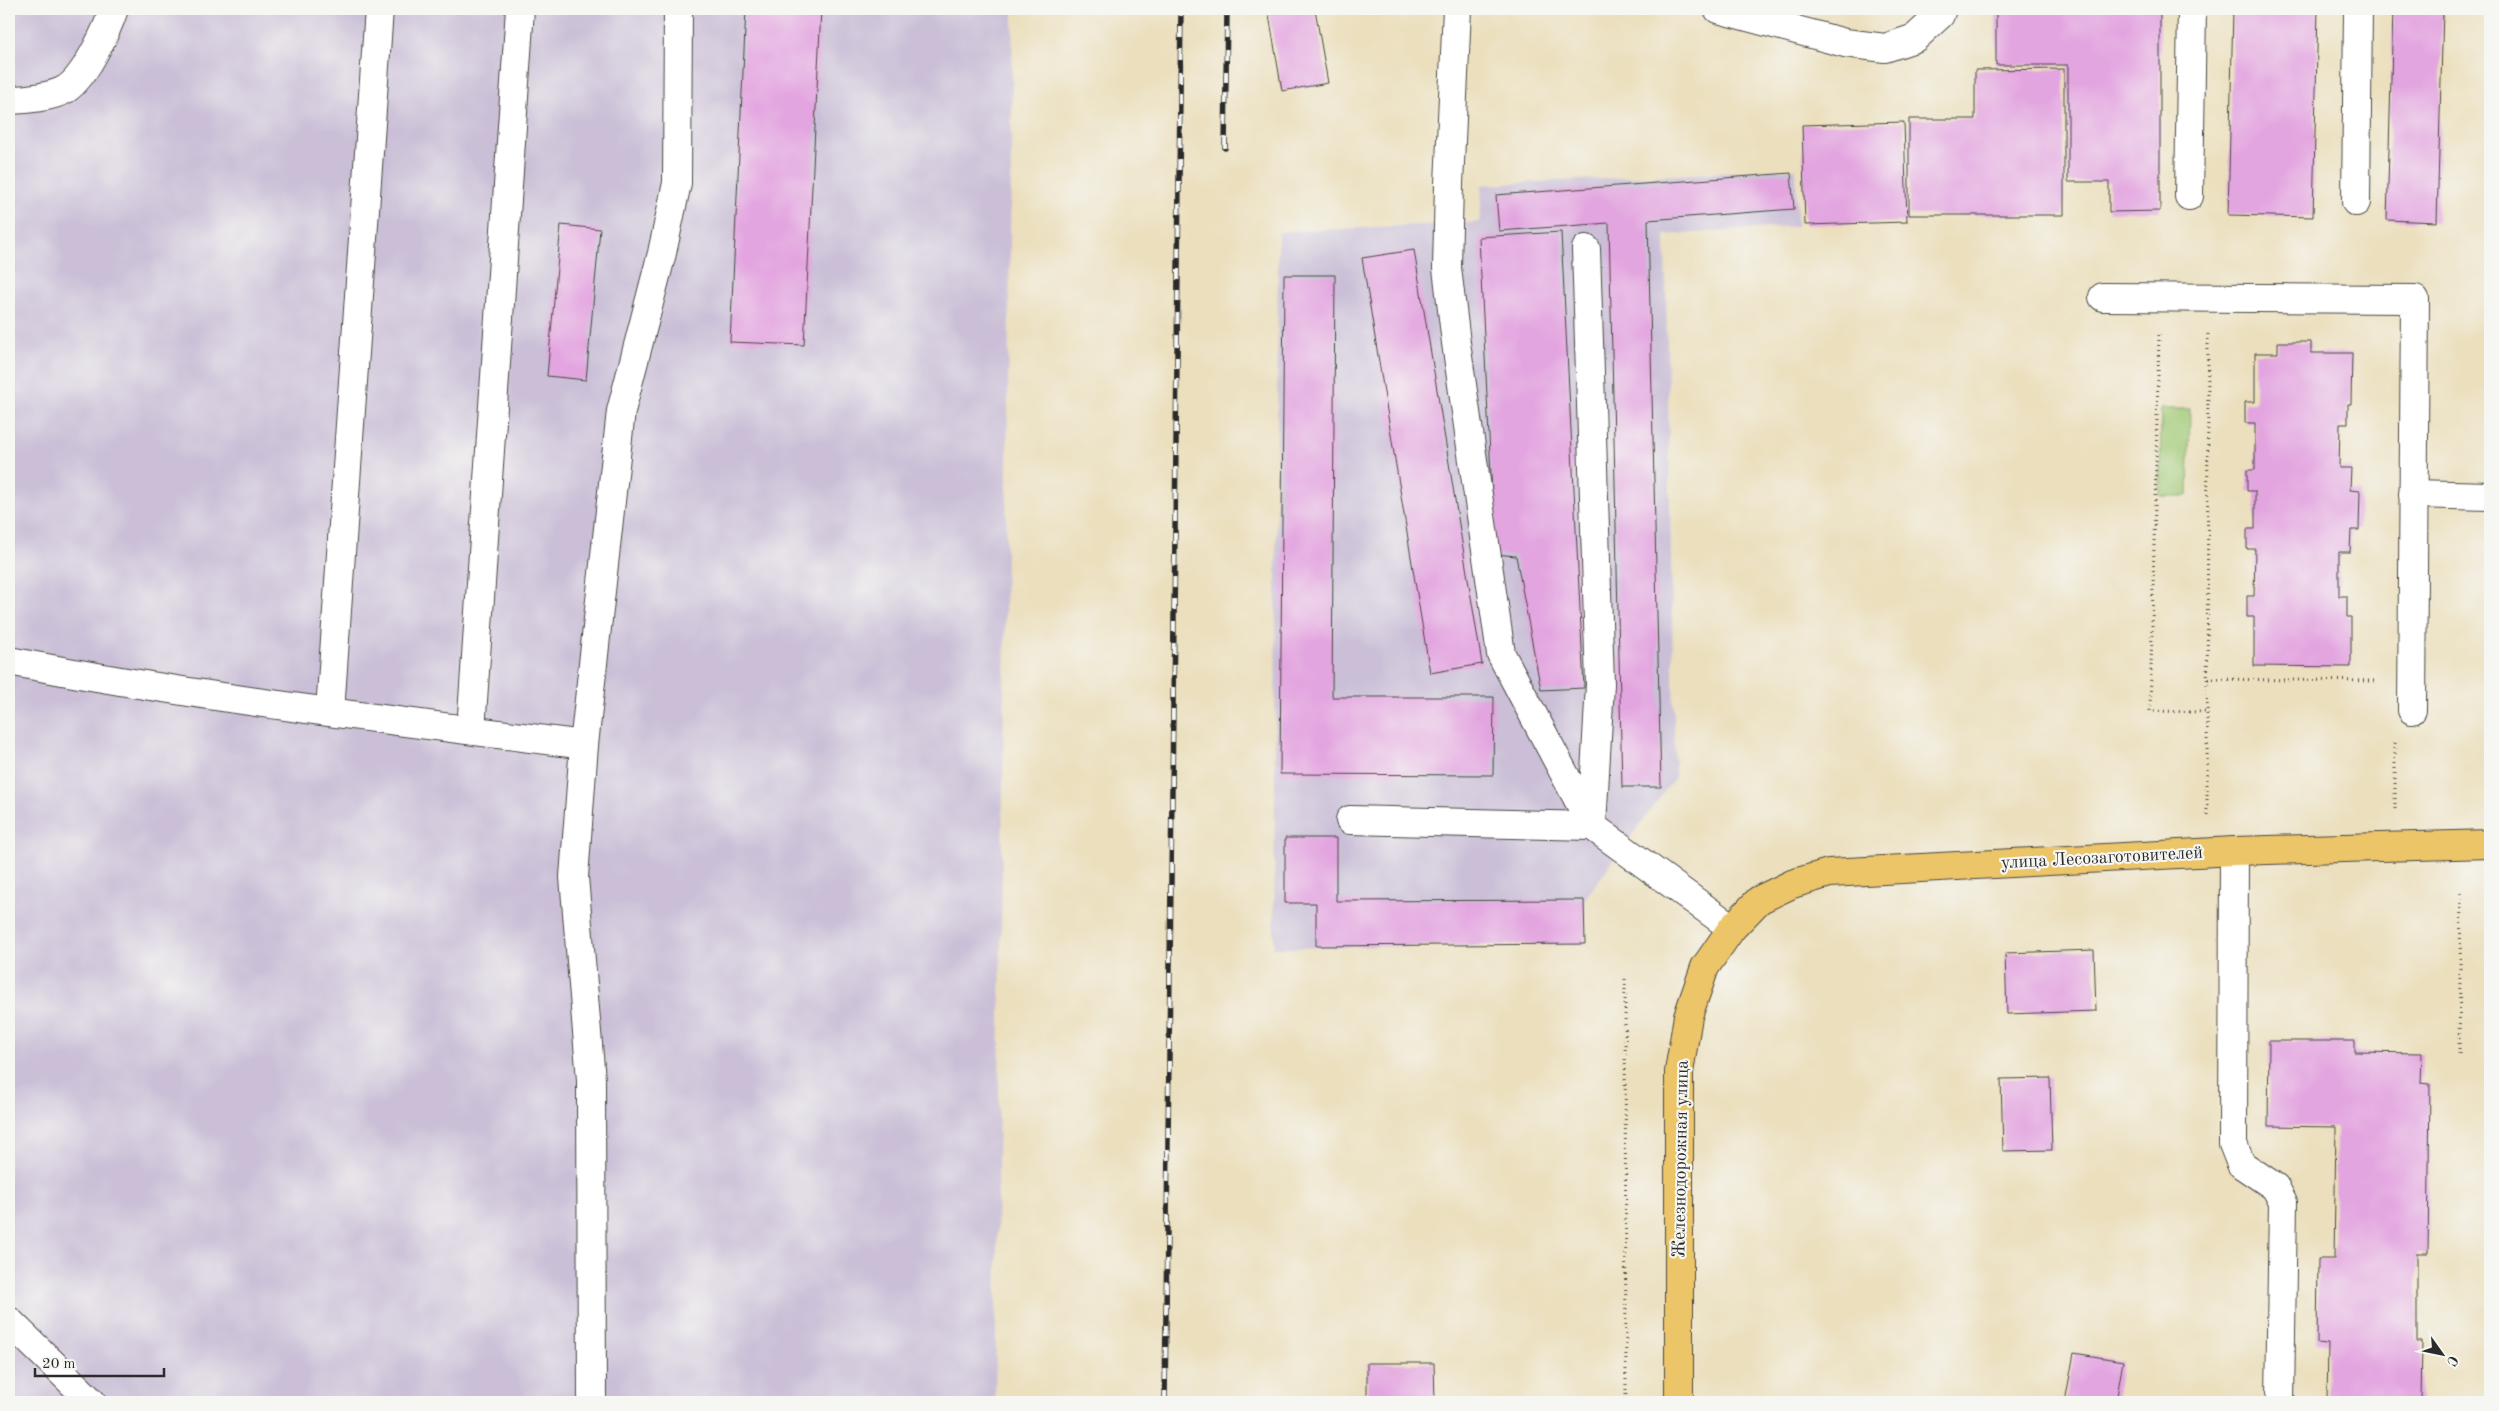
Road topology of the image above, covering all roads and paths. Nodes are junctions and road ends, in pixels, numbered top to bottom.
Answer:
1 (114, 9) edge
2 (379, 9) edge
3 (520, 9) edge
4 (678, 9) edge
5 (1458, 9) edge
6 (1718, 9) edge
7 (1942, 9) edge
8 (2192, 9) edge
9 (2358, 9) edge
10 (9, 100) edge
11 (2189, 196) dead end
12 (2356, 202) dead end
13 (1586, 249) dead end
14 (2103, 297) dead end
15 (2208, 324) dead end
16 (2159, 333) dead end
17 (2413, 494) junction
18 (2490, 496) edge
19 (9, 661) edge
20 (2207, 679) junction
21 (2377, 681) dead end
22 (2412, 710) dead end
23 (330, 711) junction
24 (2207, 712) junction
25 (471, 730) junction
26 (2395, 740) dead end
27 (584, 745) junction
28 (1350, 820) dead end
29 (1592, 826) junction
30 (2490, 844) edge
31 (2395, 847) junction
32 (2234, 851) junction
33 (2208, 853) junction
34 (2461, 892) dead end
35 (1732, 928) junction
36 (1625, 979) dead end
37 (2459, 1054) dead end
38 (9, 1321) edge
39 (92, 1402) edge
40 (592, 1402) edge
41 (1626, 1402) edge
42 (1679, 1402) edge
43 (2280, 1402) edge

1 - 10 lane
2 - 23 lane
3 - 25 lane
4 - 27 lane
5 - 29 lane
6 - 7 lane
8 - 11 lane
9 - 12 lane
13 - 29 lane
14 - 17 lane
15 - 20 path
16 - 24 path
17 - 18 lane
17 - 22 lane
19 - 23 lane
20 - 21 path
20 - 24 path
23 - 25 lane
24 - 33 path
25 - 27 lane
26 - 31 path
27 - 40 lane
28 - 29 lane
29 - 35 lane
30 - 31 main road, улица Лесозаготовителей
31 - 32 main road, улица Лесозаготовителей
32 - 33 main road, улица Лесозаготовителей
32 - 43 lane
33 - 35 main road, улица Лесозаготовителей
34 - 37 path
35 - 42 main road, Железнодорожная улица
36 - 41 path
38 - 39 lane

